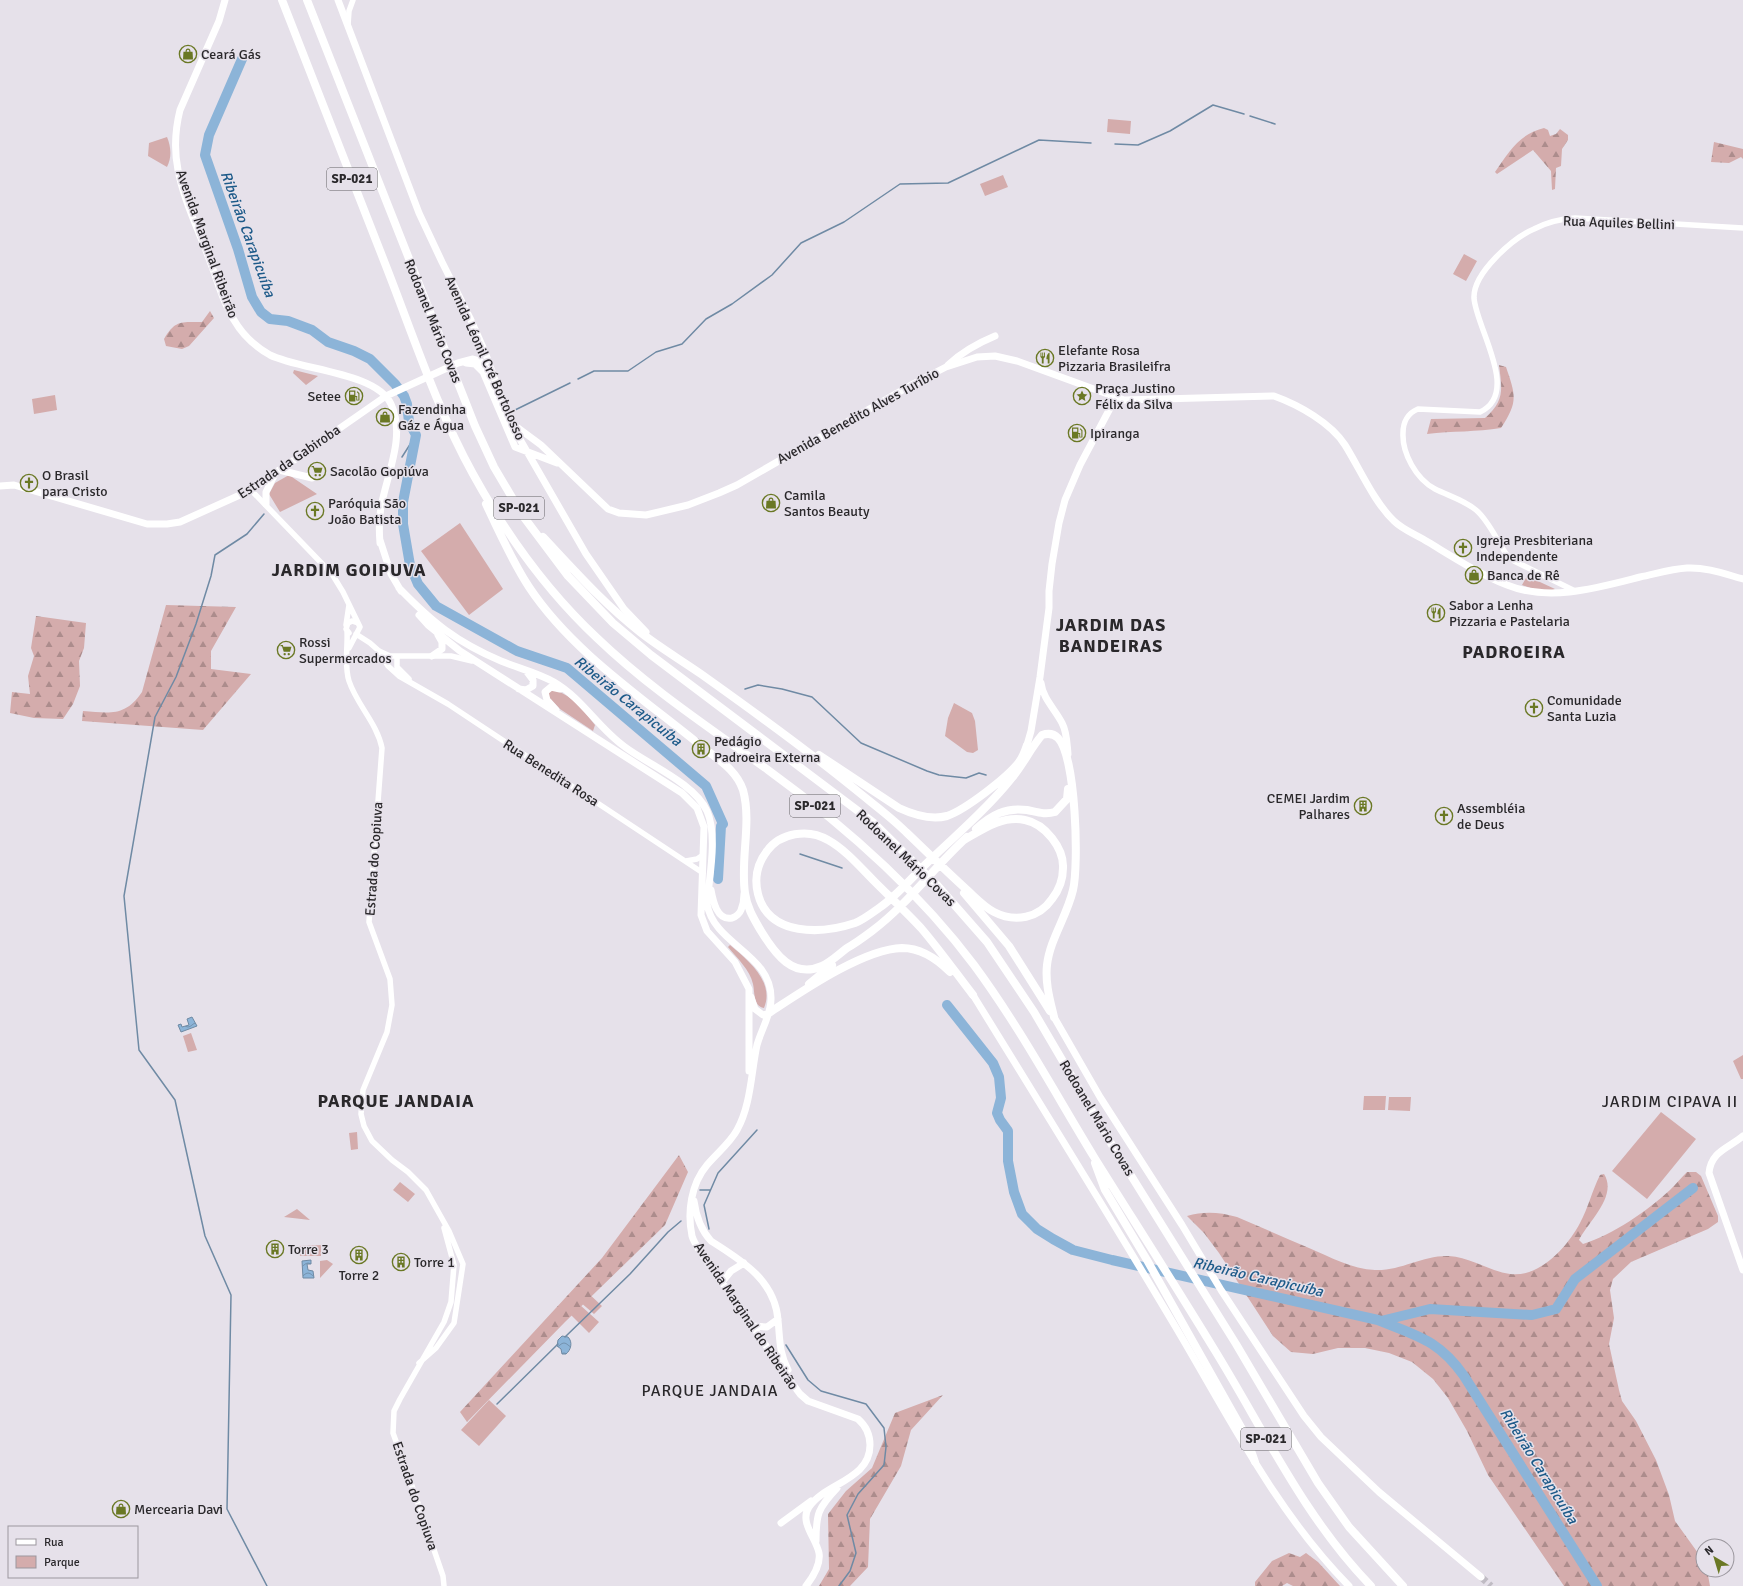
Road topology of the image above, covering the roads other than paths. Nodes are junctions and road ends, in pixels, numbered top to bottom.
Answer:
1 (225, 0) edge
2 (282, 0) edge
3 (307, 0) edge
4 (338, 0) edge
5 (353, 0) edge
6 (348, 27) junction
7 (1743, 228) edge
8 (995, 336) dead end
9 (458, 363) junction
10 (946, 367) junction
11 (493, 375) junction
12 (386, 396) junction
13 (1116, 397) junction
14 (510, 422) junction
15 (530, 438) junction
16 (526, 451) junction
17 (561, 464) junction
18 (278, 471) junction
19 (472, 472) junction
20 (312, 478) dead end
21 (0, 486) edge
22 (252, 490) junction
23 (266, 504) junction
24 (523, 516) junction
25 (1743, 579) edge
26 (399, 588) junction
27 (1575, 591) junction
28 (349, 605) junction
29 (346, 625) junction
30 (359, 625) junction
31 (428, 625) junction
32 (347, 631) junction
33 (355, 634) junction
34 (370, 643) junction
35 (661, 646) junction
36 (348, 650) junction
37 (460, 651) junction
38 (379, 652) junction
39 (433, 656) junction
40 (397, 657) junction
41 (482, 664) junction
42 (526, 671) junction
43 (1040, 677) junction
44 (416, 686) junction
45 (515, 687) junction
46 (570, 693) junction
47 (563, 716) junction
48 (774, 726) junction
49 (695, 741) tunnel mouth
50 (1027, 746) joint
51 (709, 752) tunnel mouth
52 (1025, 761) junction
53 (1016, 766) junction
54 (1069, 770) junction
55 (1011, 779) junction
56 (964, 840) junction
57 (704, 855) junction
58 (686, 861) junction
59 (945, 870) junction
60 (703, 873) junction
61 (709, 880) junction
62 (745, 892) junction
63 (873, 931) junction
64 (749, 990) junction
65 (973, 995) junction
66 (791, 999) junction
67 (769, 1013) junction
68 (1054, 1016) junction
69 (750, 1083) junction
70 (1743, 1136) edge
71 (1094, 1156) junction
72 (693, 1191) junction
73 (441, 1220) junction
74 (460, 1259) junction
75 (453, 1262) junction
76 (744, 1263) junction
77 (462, 1269) junction
78 (1743, 1270) edge
79 (453, 1272) junction
80 (722, 1282) junction
81 (446, 1316) junction
82 (778, 1319) junction
83 (454, 1323) junction
84 (442, 1324) junction
85 (753, 1326) junction
86 (448, 1332) junction
87 (419, 1363) junction
88 (800, 1394) junction
89 (1256, 1462) junction
90 (844, 1481) junction
91 (815, 1499) junction
92 (781, 1523) dead end
93 (816, 1543) junction
94 (1481, 1577) tunnel mouth
95 (444, 1586) edge
96 (806, 1586) edge
97 (1349, 1586) edge
98 (1371, 1586) edge
99 (1403, 1586) edge

1 - 12 main road, Avenida Marginal Ribeirão
2 - 19 highway, Rodoanel Mário Covas / SP-021
3 - 24 highway, Rodoanel Mário Covas / SP-021
4 - 6 main road, Avenida Léonil Cré Bortolosso
5 - 6 street
6 - 11 main road, Avenida Léonil Cré Bortolosso
7 - 27 street, Rua Aquiles Bellini
8 - 10 main road
9 - 11 main road, Estrada da Gabiroba
9 - 12 main road, Estrada da Gabiroba
9 - 16 main road
10 - 13 main road, Avenida Benedito Alves Turíbio
10 - 17 main road, Avenida Benedito Alves Turíbio
11 - 14 main road, Avenida Léonil Cré Bortolosso
12 - 18 main road, Estrada da Gabiroba
12 - 26 main road
13 - 27 main road, Avenida Benedito Alves Turíbio
13 - 43 main road
14 - 15 main road, Avenida Benedito Alves Turíbio
14 - 16 main road, Avenida Léonil Cré Bortolosso
15 - 16 main road
15 - 17 main road, Avenida Benedito Alves Turíbio
16 - 17 main road, Avenida Benedito Alves Turíbio
16 - 35 main road, Avenida Léonil Cré Bortolosso
18 - 20 main road
18 - 22 main road, Estrada da Gabiroba
18 - 23 main road
19 - 49 highway
19 - 71 highway, Rodoanel Mário Covas / SP-021
21 - 22 main road, Estrada da Gabiroba
22 - 23 street, Rua Benedita Rosa
23 - 28 street, Rua Benedita Rosa
24 - 35 highway
24 - 99 highway, Rodoanel Mário Covas / SP-021
25 - 27 main road, Avenida Benedito Alves Turíbio
26 - 31 main road, Avenida Marginal do Ribeirão
26 - 42 main road, Avenida Marginal do Ribeirão
28 - 29 street
28 - 30 street, Rua Benedita Rosa
29 - 30 street
29 - 32 street
30 - 33 street
30 - 34 street, Rua Benedita Rosa
31 - 37 main road, Avenida Marginal do Ribeirão
31 - 39 main road, Avenida Marginal do Ribeirão
32 - 33 street
32 - 36 street, Estrada do Copiuva
33 - 34 street, Rua Benedita Rosa
33 - 36 street
34 - 38 street, Rua Benedita Rosa
35 - 48 highway
36 - 73 street, Estrada do Copiuva
37 - 39 street, Avenida Marginal do Ribeirão
37 - 41 main road, Avenida Marginal do Ribeirão
37 - 42 main road, Avenida Marginal do Ribeirão
38 - 40 street, Rua Benedita Rosa
38 - 44 street, Rua Benedita Rosa
39 - 40 street
39 - 41 street
40 - 44 street, Rua Benedita Rosa
41 - 45 main road, Avenida Marginal do Ribeirão
42 - 45 main road
42 - 46 main road, Avenida Marginal do Ribeirão
43 - 50 main road
43 - 54 main road
44 - 58 street, Rua Benedita Rosa
45 - 47 main road, Avenida Marginal do Ribeirão
46 - 47 main road, Avenida Marginal do Ribeirão
46 - 61 main road, Avenida Marginal do Ribeirão
47 - 57 main road, Avenida Marginal do Ribeirão
48 - 53 highway
48 - 59 highway
50 - 53 highway
51 - 62 highway
52 - 53 highway
52 - 54 highway
52 - 55 highway
53 - 55 highway
54 - 56 highway
54 - 68 highway
55 - 65 highway
56 - 59 highway
56 - 63 highway
57 - 58 street
57 - 60 main road, Avenida Marginal do Ribeirão
58 - 60 street, Rua Benedita Rosa
59 - 68 highway
60 - 64 main road, Avenida Marginal do Ribeirão
61 - 62 main road
61 - 67 main road, Avenida Marginal do Ribeirão
62 - 63 highway
63 - 66 highway
64 - 67 main road
64 - 69 main road, Avenida Marginal do Ribeirão
65 - 66 highway
65 - 89 main road
66 - 67 highway
67 - 69 main road, Avenida Marginal do Ribeirão
68 - 94 main road
69 - 72 main road, Avenida Marginal do Ribeirão
70 - 78 main road
71 - 89 highway
71 - 98 highway, Rodoanel Mário Covas / SP-021
72 - 76 main road, Avenida Marginal do Ribeirão
72 - 80 main road, Avenida Marginal do Ribeirão
73 - 74 street, Estrada do Copiuva
73 - 75 street, Estrada do Copiuva
74 - 75 street
74 - 77 street, Estrada do Copiuva
75 - 79 street, Estrada do Copiuva
76 - 80 main road
76 - 82 main road, Avenida Marginal do Ribeirão
77 - 79 street
77 - 83 street, Estrada do Copiuva
79 - 81 street, Estrada do Copiuva
80 - 85 main road, Avenida Marginal do Ribeirão
81 - 83 street
81 - 84 street, Estrada do Copiuva
82 - 85 main road
82 - 88 main road, Avenida Marginal do Ribeirão
83 - 86 street, Estrada do Copiuva
84 - 86 street
84 - 87 street, Estrada do Copiuva
85 - 88 main road, Avenida Marginal do Ribeirão
86 - 87 street, Estrada do Copiuva
87 - 95 street, Estrada do Copiuva
88 - 90 main road, Avenida Marginal do Ribeirão
89 - 97 main road
90 - 91 main road, Avenida Marginal do Ribeirão
90 - 93 main road, Avenida Marginal do Ribeirão
91 - 92 main road
91 - 93 main road, Avenida Marginal do Ribeirão
93 - 96 main road, Avenida Marginal do Ribeirão

